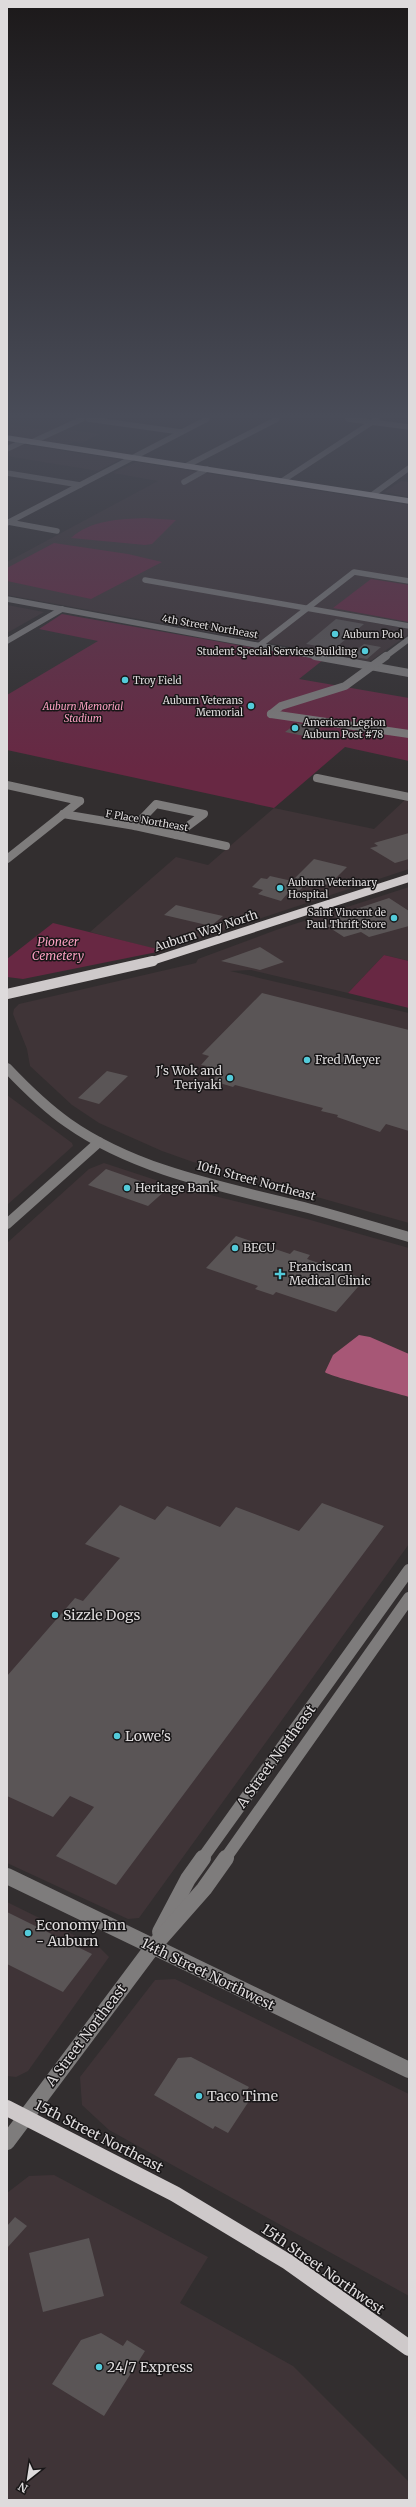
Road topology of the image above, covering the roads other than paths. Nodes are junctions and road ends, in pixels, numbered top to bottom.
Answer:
1 (145, 580) dead end
2 (409, 581) edge
3 (7, 599) edge
4 (307, 608) junction
5 (62, 609) junction
6 (409, 626) edge
7 (409, 639) edge
8 (7, 641) edge
9 (260, 645) junction
10 (374, 667) junction
11 (409, 673) edge
12 (409, 734) edge
13 (317, 778) dead end
14 (7, 785) edge
15 (409, 797) edge
16 (63, 814) junction
17 (135, 826) junction
18 (176, 835) junction
19 (226, 846) dead end
20 (7, 859) edge
21 (409, 878) edge
22 (7, 994) edge
23 (7, 1068) edge
24 (99, 1142) junction
25 (7, 1224) edge
26 (409, 1237) edge
27 (409, 1570) edge
28 (409, 1598) edge
29 (7, 1876) edge
30 (152, 1948) junction
31 (409, 2070) edge
32 (7, 2108) edge
33 (25, 2117) junction
34 (7, 2142) edge
35 (175, 2194) joint
36 (409, 2348) edge

1 - 4 street
2 - 4 street
3 - 5 street, 4th Street Northeast
4 - 6 street
4 - 9 street
5 - 8 street
5 - 9 street, 4th Street Northeast
7 - 10 street
9 - 10 street, 4th Street Northeast
10 - 11 street, 4th Street Northeast
10 - 12 street
13 - 15 street
14 - 16 street
16 - 17 street, F Place Northeast
16 - 20 street
17 - 18 street, F Place Northeast
17 - 18 street
18 - 19 street, F Place Northeast
21 - 22 main road, Auburn Way North
23 - 24 street, 10th Street Northeast
24 - 25 street
24 - 26 street, 10th Street Northeast
27 - 30 street, A Street Northeast
28 - 30 street, A Street Northeast
29 - 30 street, 14th Street Northwest
30 - 31 street, 14th Street Northwest
30 - 33 street, A Street Northeast
32 - 33 main road, 15th Street Northeast
33 - 34 street, A Street Northeast
33 - 35 main road, 15th Street Northeast
35 - 36 main road, 15th Street Northwest

